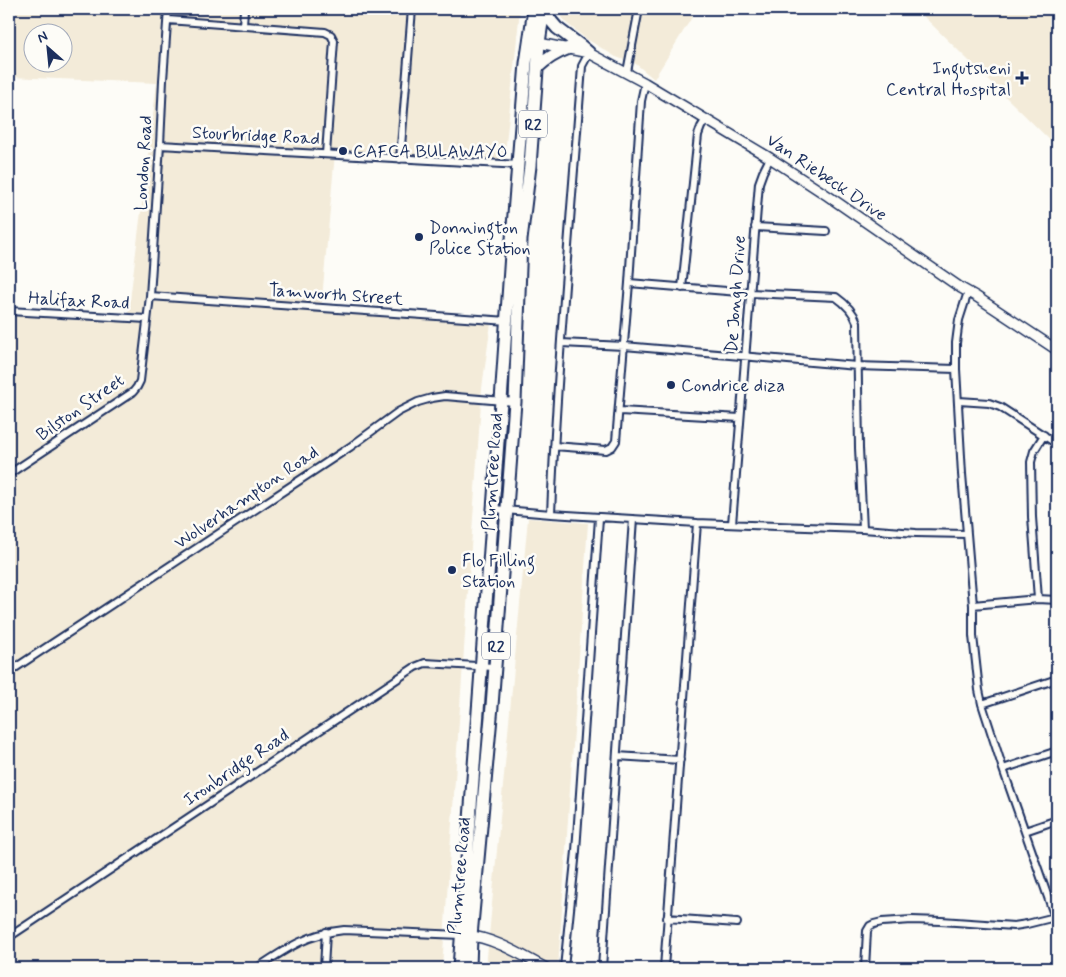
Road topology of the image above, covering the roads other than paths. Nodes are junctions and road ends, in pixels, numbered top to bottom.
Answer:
1 (168, 9) edge
2 (244, 9) edge
3 (412, 9) edge
4 (534, 9) edge
5 (545, 9) edge
6 (638, 9) edge
7 (168, 20) junction
8 (531, 25) junction
9 (243, 26) junction
10 (539, 43) junction
11 (569, 48) junction
12 (589, 54) junction
13 (526, 62) junction
14 (538, 67) junction
15 (627, 72) junction
16 (646, 82) junction
17 (706, 120) junction
18 (160, 145) junction
19 (326, 154) junction
20 (770, 158) junction
21 (400, 159) junction
22 (524, 166) junction
23 (755, 227) junction
24 (826, 231) dead end
25 (629, 283) junction
26 (682, 288) junction
27 (968, 292) junction
28 (751, 293) junction
29 (150, 296) junction
30 (9, 311) edge
31 (147, 319) junction
32 (506, 321) junction
33 (519, 323) junction
34 (561, 343) junction
35 (624, 346) junction
36 (1057, 350) edge
37 (745, 356) junction
38 (857, 366) junction
39 (956, 369) junction
40 (501, 401) junction
41 (958, 401) junction
42 (515, 402) junction
43 (620, 411) junction
44 (740, 418) junction
45 (1044, 435) junction
46 (1057, 444) edge
47 (554, 446) junction
48 (9, 474) edge
49 (494, 509) junction
50 (507, 510) junction
51 (550, 514) junction
52 (600, 518) junction
53 (633, 519) junction
54 (697, 523) junction
55 (732, 524) junction
56 (863, 529) junction
57 (967, 534) junction
58 (1038, 599) junction
59 (1057, 600) edge
60 (973, 605) junction
61 (481, 666) junction
62 (494, 666) junction
63 (9, 672) edge
64 (1057, 679) edge
65 (982, 704) junction
66 (1057, 750) edge
67 (617, 756) junction
68 (680, 760) junction
69 (1003, 769) junction
70 (1057, 820) edge
71 (1025, 831) junction
72 (667, 918) junction
73 (1056, 920) edge
74 (737, 923) dead end
75 (326, 932) junction
76 (466, 935) junction
77 (9, 937) edge
78 (257, 968) edge
79 (324, 968) edge
80 (459, 968) edge
81 (470, 968) edge
82 (546, 968) edge
83 (564, 968) edge
84 (602, 968) edge
85 (664, 968) edge
86 (865, 968) edge

1 - 7 street, London Road
2 - 9 street
3 - 21 street
4 - 8 highway, Plumtree Road / R2
5 - 10 highway, Plumtree Road / R2
5 - 12 highway
6 - 15 street
7 - 9 street
7 - 18 street, London Road
8 - 10 highway
8 - 13 highway, Plumtree Road / R2
9 - 19 street
10 - 11 street, Van Riebeck Drive
10 - 13 highway
10 - 14 highway, Plumtree Road / R2
11 - 12 street, Van Riebeck Drive
11 - 14 highway
12 - 15 street, Van Riebeck Drive
12 - 34 street
13 - 22 highway, Plumtree Road / R2
14 - 22 highway, Plumtree Road / R2
15 - 16 street, Van Riebeck Drive
16 - 17 street, Van Riebeck Drive
16 - 25 street
17 - 20 street, Van Riebeck Drive
17 - 26 street
18 - 19 street, Stourbridge Road
18 - 29 street, London Road
19 - 21 street, Stourbridge Road
20 - 23 street, De Jongh Drive
20 - 27 street, Van Riebeck Drive
21 - 22 street, Stourbridge Road
22 - 32 highway, Plumtree Road / R2
22 - 33 highway, Plumtree Road / R2
23 - 24 street
23 - 28 street, De Jongh Drive
25 - 26 street
25 - 35 street
26 - 28 street
27 - 36 street, Van Riebeck Drive
27 - 39 street
28 - 37 street, De Jongh Drive
28 - 38 street
29 - 31 street, London Road
29 - 32 street, Tamworth Street
30 - 31 street, Halifax Road
31 - 48 street, Bilston Street
32 - 33 street, Tamworth Street
32 - 40 highway, Plumtree Road / R2
33 - 42 highway, Plumtree Road / R2
34 - 35 street
34 - 47 street
35 - 37 street
35 - 43 street
37 - 38 street
37 - 44 street, De Jongh Drive
38 - 39 street
38 - 56 street
39 - 41 street
40 - 42 street, Wolverhampton Road
40 - 49 highway, Plumtree Road / R2
40 - 63 street, Wolverhampton Road
41 - 45 street
41 - 57 street
42 - 50 highway, Plumtree Road / R2
43 - 44 street
43 - 47 street
44 - 55 street, De Jongh Drive
45 - 46 street
45 - 58 street
47 - 51 street
49 - 50 street
49 - 61 highway, Plumtree Road / R2
50 - 51 street
50 - 62 highway, Plumtree Road / R2
51 - 52 street
52 - 53 street
52 - 83 street
53 - 54 street
53 - 67 street
54 - 55 street
54 - 68 street
55 - 56 street
56 - 57 street
57 - 60 street
58 - 59 street
58 - 60 street
60 - 65 street
61 - 62 street, Ironbridge Road
61 - 76 highway, Plumtree Road / R2
61 - 77 street, Ironbridge Road
62 - 76 highway, Plumtree Road / R2
64 - 65 street
65 - 69 street
66 - 69 street
67 - 68 street
67 - 84 street
68 - 72 street
69 - 71 street
70 - 71 street
71 - 73 street
72 - 74 street
72 - 85 street
73 - 86 street
75 - 76 street
75 - 78 street
75 - 79 street
76 - 80 highway, Plumtree Road / R2
76 - 81 highway, Plumtree Road / R2
76 - 82 street

